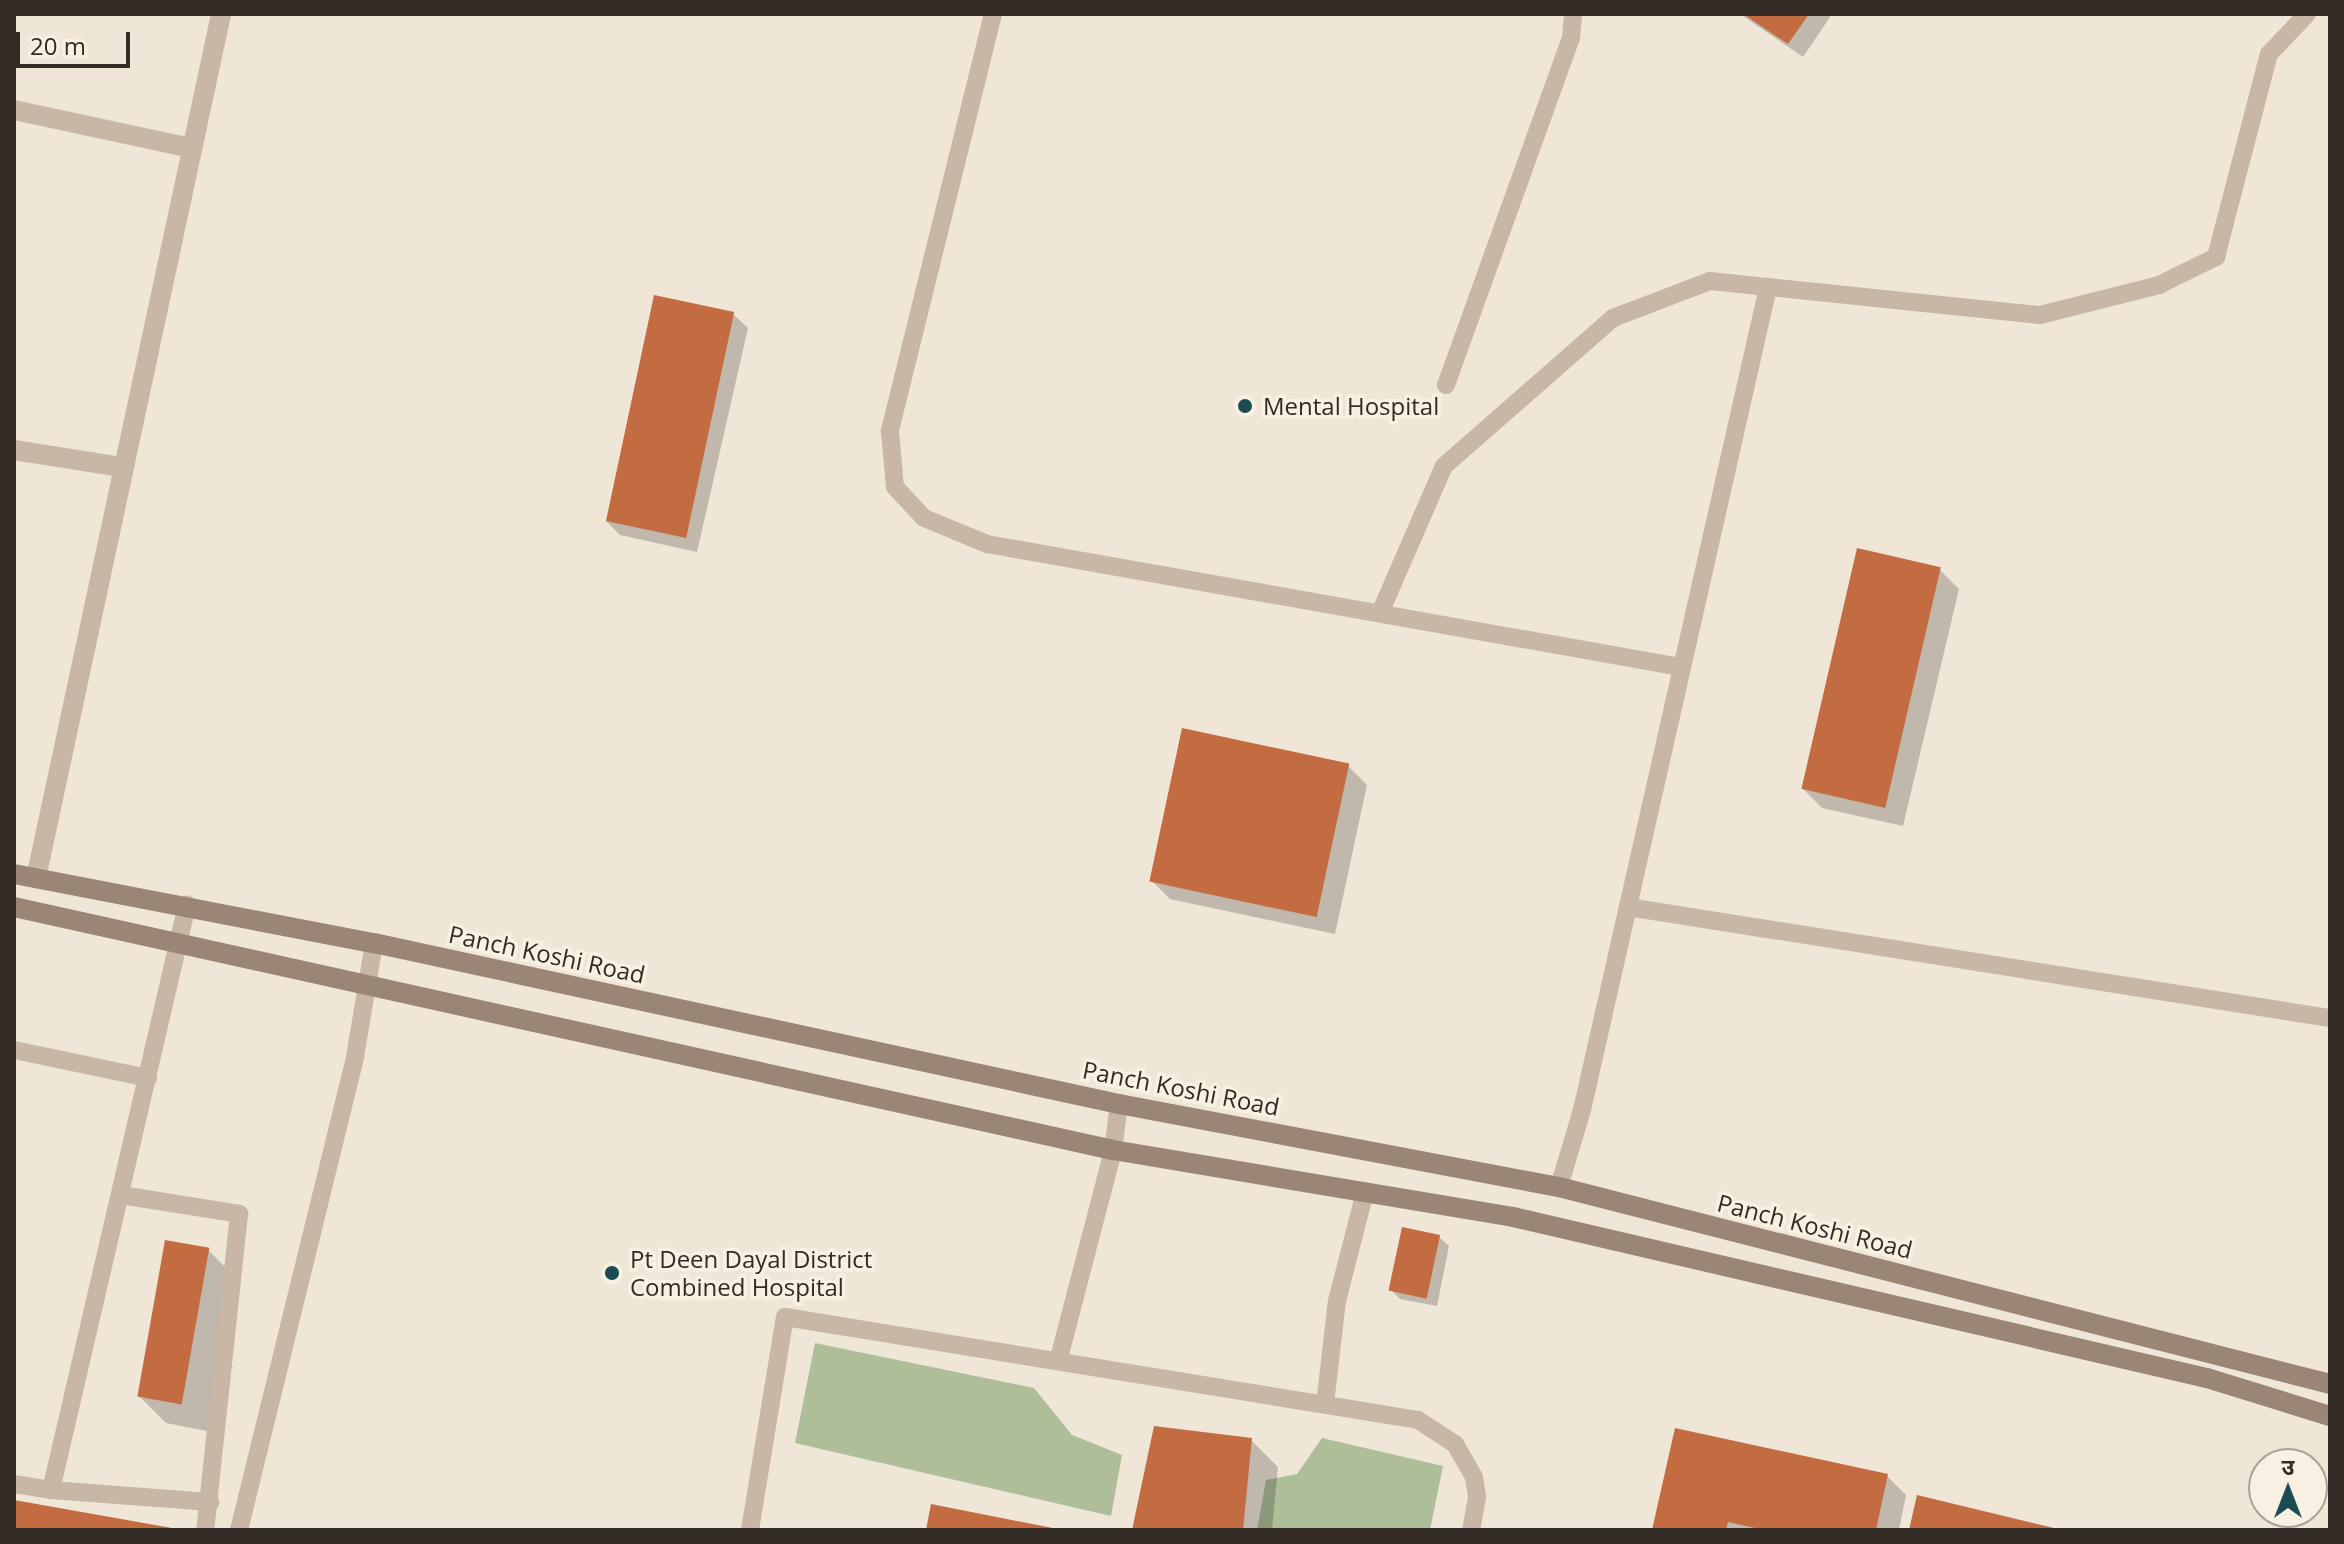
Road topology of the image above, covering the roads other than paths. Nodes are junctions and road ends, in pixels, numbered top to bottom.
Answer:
1 (221, 14) edge
2 (993, 14) edge
3 (1573, 14) edge
4 (2307, 14) edge
5 (14, 110) edge
6 (191, 148) junction
7 (1768, 287) junction
8 (1446, 385) dead end
9 (14, 450) edge
10 (121, 467) junction
11 (1380, 613) junction
12 (1681, 667) junction
13 (14, 874) edge
14 (36, 878) junction
15 (187, 905) junction
16 (14, 907) edge
17 (1628, 907) junction
18 (374, 943) junction
19 (176, 946) junction
20 (366, 983) junction
21 (2330, 1018) edge
22 (14, 1050) edge
23 (148, 1078) junction
24 (1119, 1104) junction
25 (1113, 1150) junction
26 (1559, 1187) junction
27 (1365, 1192) junction
28 (121, 1195) junction
29 (1059, 1358) junction
30 (2330, 1384) edge
31 (1325, 1404) junction
32 (2330, 1416) edge
33 (14, 1484) edge
34 (51, 1490) junction
35 (211, 1502) junction
36 (205, 1530) edge
37 (239, 1530) edge
38 (750, 1530) edge
39 (1471, 1530) edge

1 - 6 street
2 - 11 lane
3 - 8 lane
4 - 7 lane
5 - 6 street
6 - 10 street
7 - 11 lane
7 - 12 lane
9 - 10 street
10 - 14 street
11 - 12 lane
12 - 17 lane
13 - 14 street, Panch Koshi Road
14 - 15 street, Panch Koshi Road
15 - 18 street, Panch Koshi Road
15 - 19 lane
16 - 19 street
17 - 21 lane
17 - 26 lane
18 - 20 lane
18 - 24 street, Panch Koshi Road
19 - 20 street
19 - 23 lane
20 - 25 street
20 - 37 lane
22 - 23 lane
23 - 28 lane
24 - 25 lane
24 - 26 street, Panch Koshi Road
25 - 27 street
25 - 29 lane
26 - 30 street, Panch Koshi Road
27 - 31 lane
27 - 32 street
28 - 34 lane
28 - 35 lane
29 - 31 lane
29 - 38 lane
31 - 39 lane
33 - 34 lane
34 - 35 lane
35 - 36 lane

